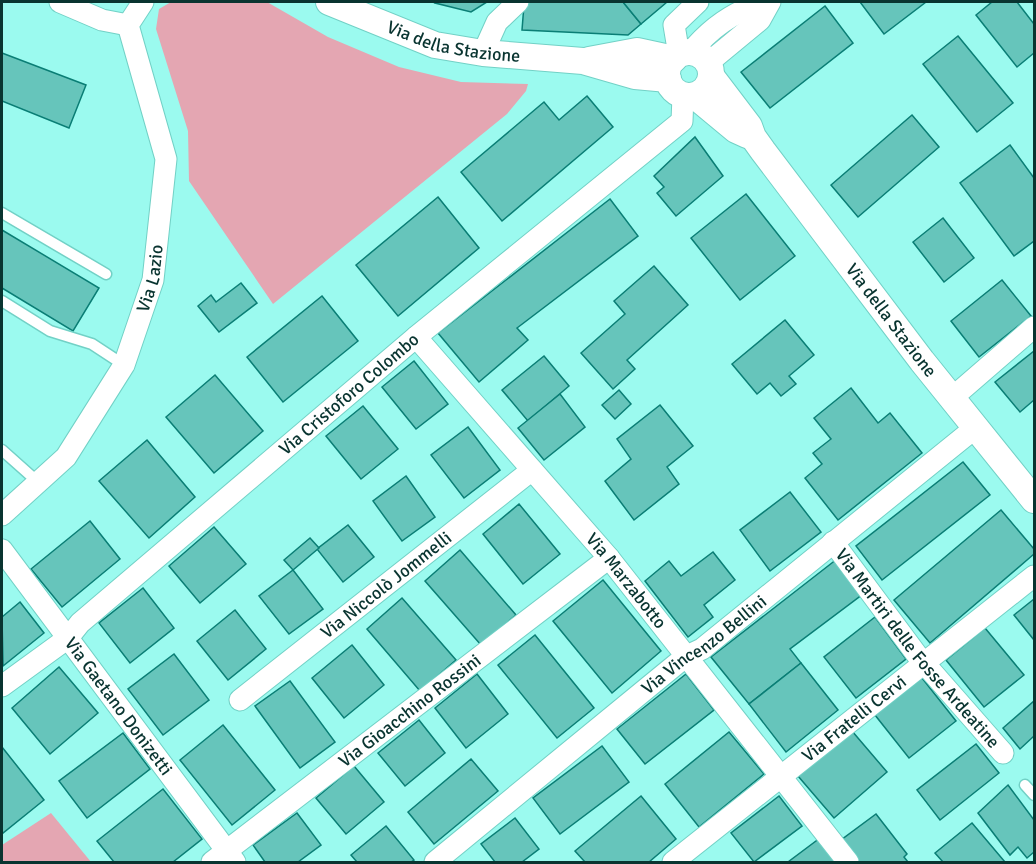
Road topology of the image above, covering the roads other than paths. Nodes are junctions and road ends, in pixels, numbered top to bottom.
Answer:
1 (60, 2) edge
2 (143, 2) edge
3 (329, 2) edge
4 (518, 2) edge
5 (698, 2) edge
6 (769, 2) edge
7 (733, 5) edge
8 (128, 25) junction
9 (483, 53) junction
10 (688, 72) junction
11 (2, 213) edge
12 (106, 274) dead end
13 (2, 301) edge
14 (1035, 327) edge
15 (416, 337) junction
16 (124, 365) junction
17 (952, 398) junction
18 (975, 428) junction
19 (2, 450) edge
20 (532, 470) junction
21 (39, 483) junction
22 (1035, 500) edge
23 (2, 515) edge
24 (833, 542) junction
25 (2, 550) edge
26 (609, 558) junction
27 (1035, 576) edge
28 (68, 638) junction
29 (685, 657) junction
30 (923, 662) junction
31 (2, 686) edge
32 (240, 700) dead end
33 (1003, 753) dead end
34 (780, 776) junction
35 (1025, 785) dead end
36 (1035, 795) edge
37 (225, 859) edge
38 (435, 862) edge
39 (673, 862) edge
40 (848, 862) edge

1 - 8 street
2 - 8 street
3 - 9 street, Via della Stazione
4 - 9 street
5 - 10 street, Via Cristoforo Colombo
6 - 7 street
6 - 10 street
7 - 10 street
8 - 16 street, Via Lazio
9 - 10 street, Via della Stazione
10 - 15 street, Via Cristoforo Colombo
10 - 17 street, Via della Stazione
11 - 12 lane
13 - 16 lane
14 - 17 street
15 - 20 street, Via Marzabotto
15 - 28 street, Via Cristoforo Colombo
16 - 21 street, Via Lazio
17 - 18 street, Via della Stazione
18 - 22 street, Via della Stazione
18 - 24 street, Via Vincenzo Bellini
19 - 21 lane
20 - 26 street, Via Marzabotto
20 - 32 street, Via Niccolò Jommelli
21 - 23 street, Via Lazio
24 - 29 street, Via Vincenzo Bellini
24 - 30 street, Via Martiri delle Fosse Ardeatine
25 - 28 street, Via Gaetano Donizetti
26 - 29 street, Via Marzabotto
26 - 37 street, Via Gioacchino Rossini
27 - 30 street, Via Fratelli Cervi
28 - 31 street, Via Cristoforo Colombo
28 - 37 street, Via Gaetano Donizetti
29 - 34 street, Via Marzabotto
29 - 38 street, Via Vincenzo Bellini
30 - 33 street, Via Martiri delle Fosse Ardeatine
30 - 34 street, Via Fratelli Cervi
34 - 39 street, Via Fratelli Cervi
34 - 40 street, Via Marzabotto
35 - 36 lane

